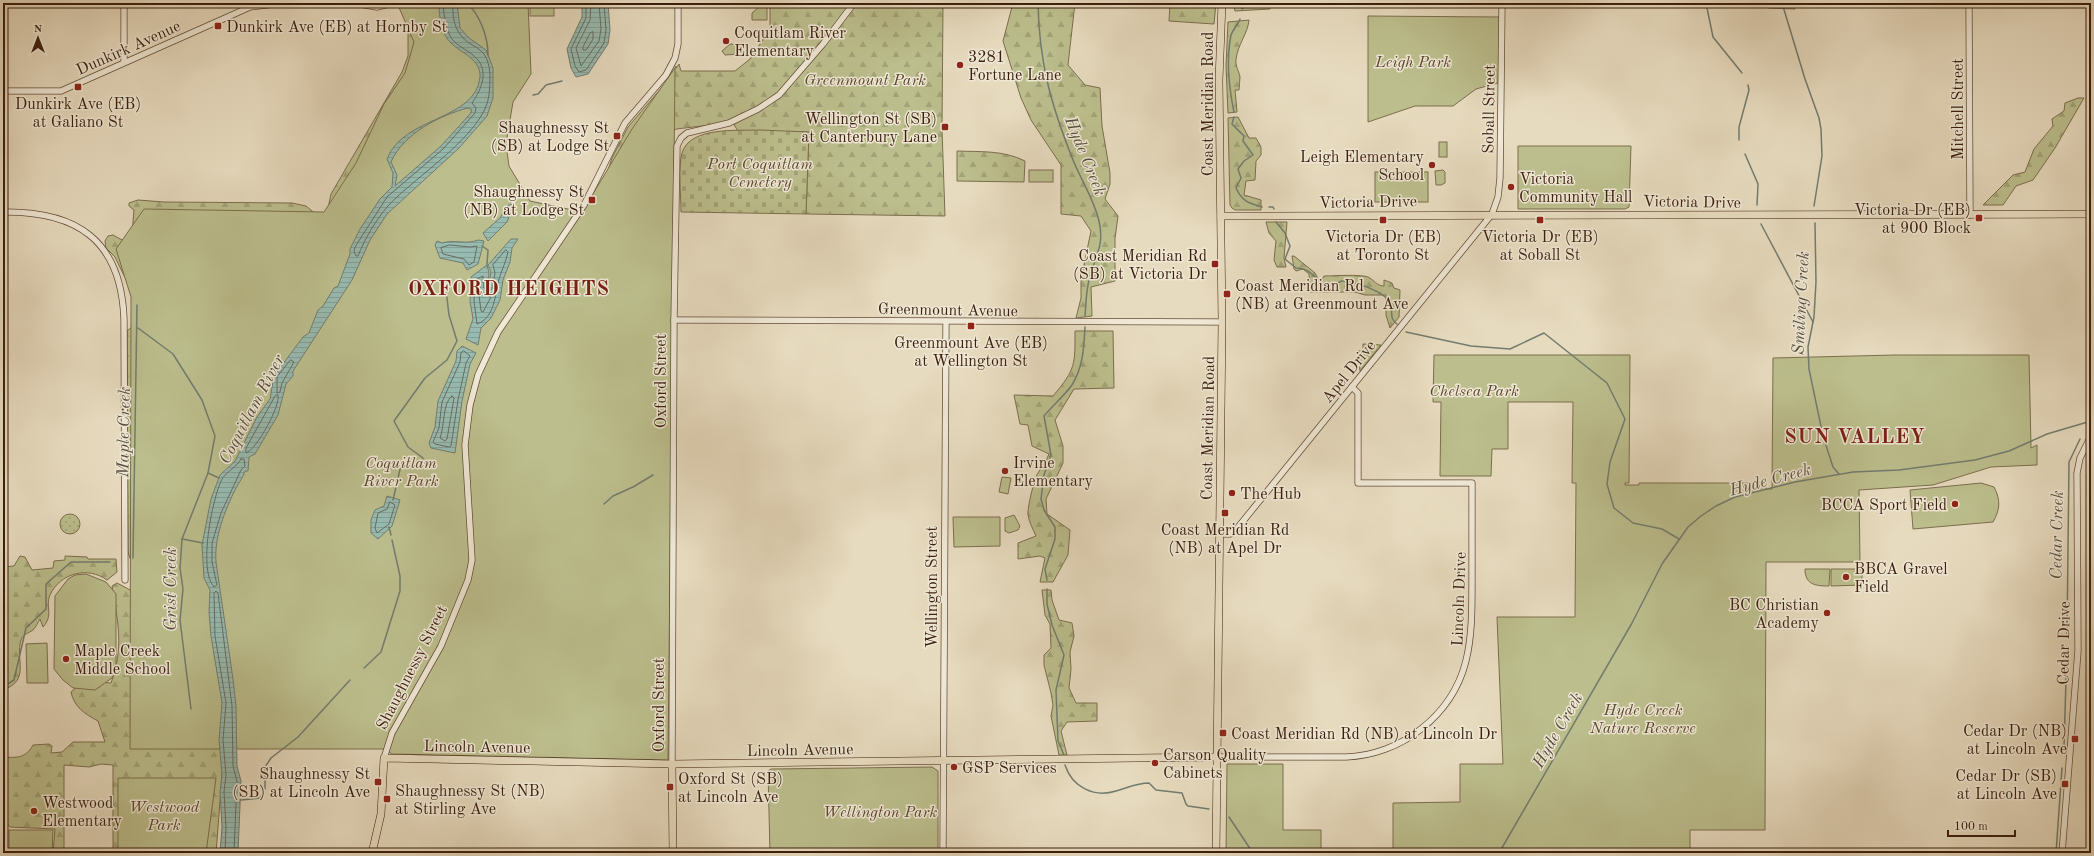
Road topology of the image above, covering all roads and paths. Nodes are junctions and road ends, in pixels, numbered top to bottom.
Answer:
1 (124, 3) edge
2 (283, 3) edge
3 (354, 3) edge
4 (678, 3) edge
5 (854, 3) edge
6 (1222, 3) edge
7 (1502, 3) edge
8 (1969, 3) edge
9 (392, 4) edge
10 (124, 62) junction
11 (3, 92) edge
12 (3, 212) edge
13 (1492, 214) junction
14 (2091, 214) edge
15 (1970, 215) junction
16 (1221, 216) junction
17 (674, 320) junction
18 (946, 321) junction
19 (1222, 322) junction
20 (1352, 387) junction
21 (2091, 436) edge
22 (1219, 534) junction
23 (125, 580) dead end
24 (1217, 757) junction
25 (384, 758) junction
26 (943, 762) junction
27 (672, 764) junction
28 (372, 853) edge
29 (673, 853) edge
30 (943, 853) edge
31 (1216, 853) edge
32 (2062, 853) edge

1 - 10 street
2 - 10 street, Dunkirk Avenue
3 - 9 street
4 - 25 street, Shaughnessy Street
5 - 17 street, Oxford Street
6 - 16 main road, Coast Meridian Road
7 - 13 street, Soball Street
8 - 15 street, Mitchell Street
10 - 11 street, Dunkirk Avenue
12 - 23 street
13 - 15 main road, Victoria Drive
13 - 16 main road, Victoria Drive
13 - 20 street, Apel Drive
14 - 15 main road, Victoria Drive
16 - 19 main road, Coast Meridian Road
17 - 18 street, Greenmount Avenue
17 - 27 street, Oxford Street
18 - 19 street, Greenmount Avenue
18 - 26 street, Wellington Street
19 - 22 main road, Coast Meridian Road
20 - 22 street, Apel Drive
20 - 24 street, Lincoln Drive
21 - 32 street, Cedar Drive
22 - 24 main road, Coast Meridian Road
24 - 26 main road, Lincoln Avenue
24 - 31 main road, Coast Meridian Road
25 - 27 main road, Lincoln Avenue
25 - 28 main road, Shaughnessy Street
26 - 27 main road, Lincoln Avenue
26 - 30 street, Wellington Street
27 - 29 main road, Oxford Street

